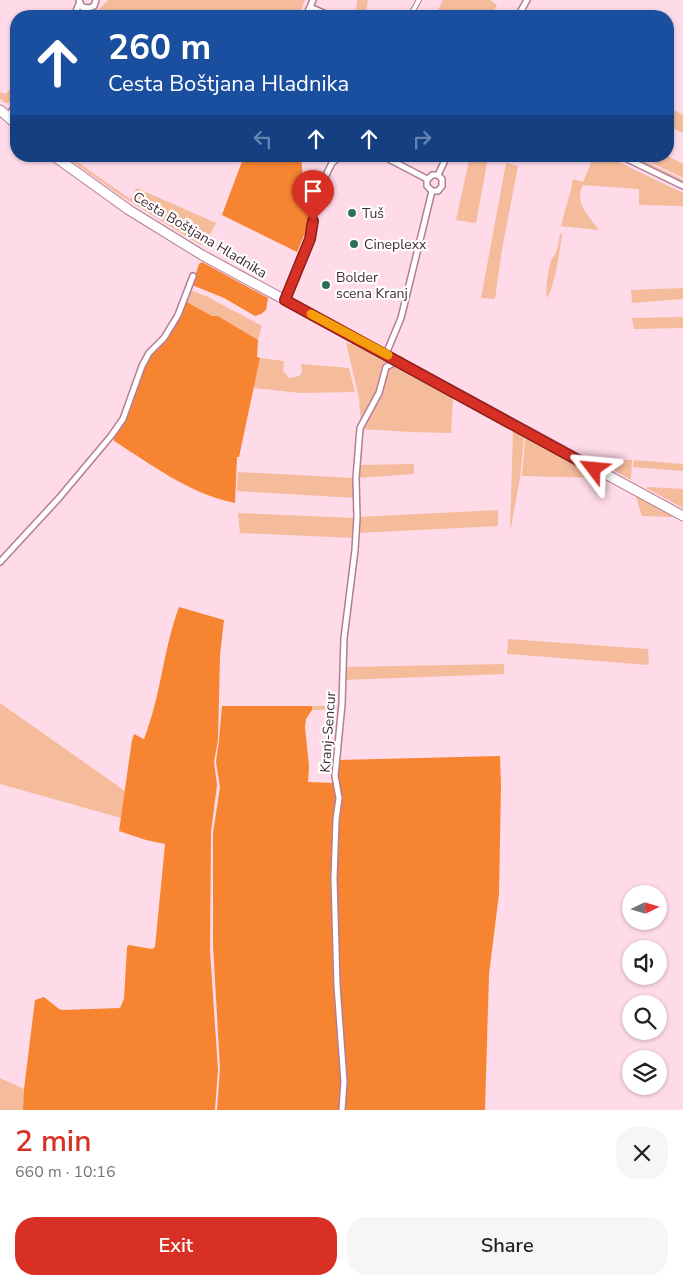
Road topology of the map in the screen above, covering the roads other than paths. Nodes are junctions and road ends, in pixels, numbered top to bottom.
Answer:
1 (96, 0) edge
2 (312, 0) edge
3 (79, 2) edge
4 (310, 7) junction
5 (86, 8) joint
6 (309, 10) edge
7 (317, 10) edge
8 (0, 110) edge
9 (10, 114) edge
10 (8, 117) joint
11 (62, 162) edge
12 (333, 162) edge
13 (394, 162) edge
14 (444, 162) edge
15 (633, 162) edge
16 (438, 176) junction
17 (427, 179) junction
18 (683, 186) edge
19 (432, 191) junction
20 (193, 276) dead end
21 (285, 300) junction
22 (386, 354) junction
23 (392, 364) dead end
24 (683, 516) edge
25 (0, 562) edge
26 (342, 1110) edge

1 - 5 street
2 - 4 street
3 - 5 street
4 - 6 street
4 - 7 street
8 - 10 main road
9 - 10 street
11 - 21 main road, Cesta Boštjana Hladnika
12 - 21 street
13 - 17 street
14 - 16 street
15 - 18 street
16 - 17 street
16 - 19 street
17 - 19 street
19 - 22 street
20 - 25 street
21 - 22 main road, Cesta Boštjana Hladnika
22 - 24 main road, Cesta Boštjana Hladnika
23 - 26 street, Kranj-Sencur

